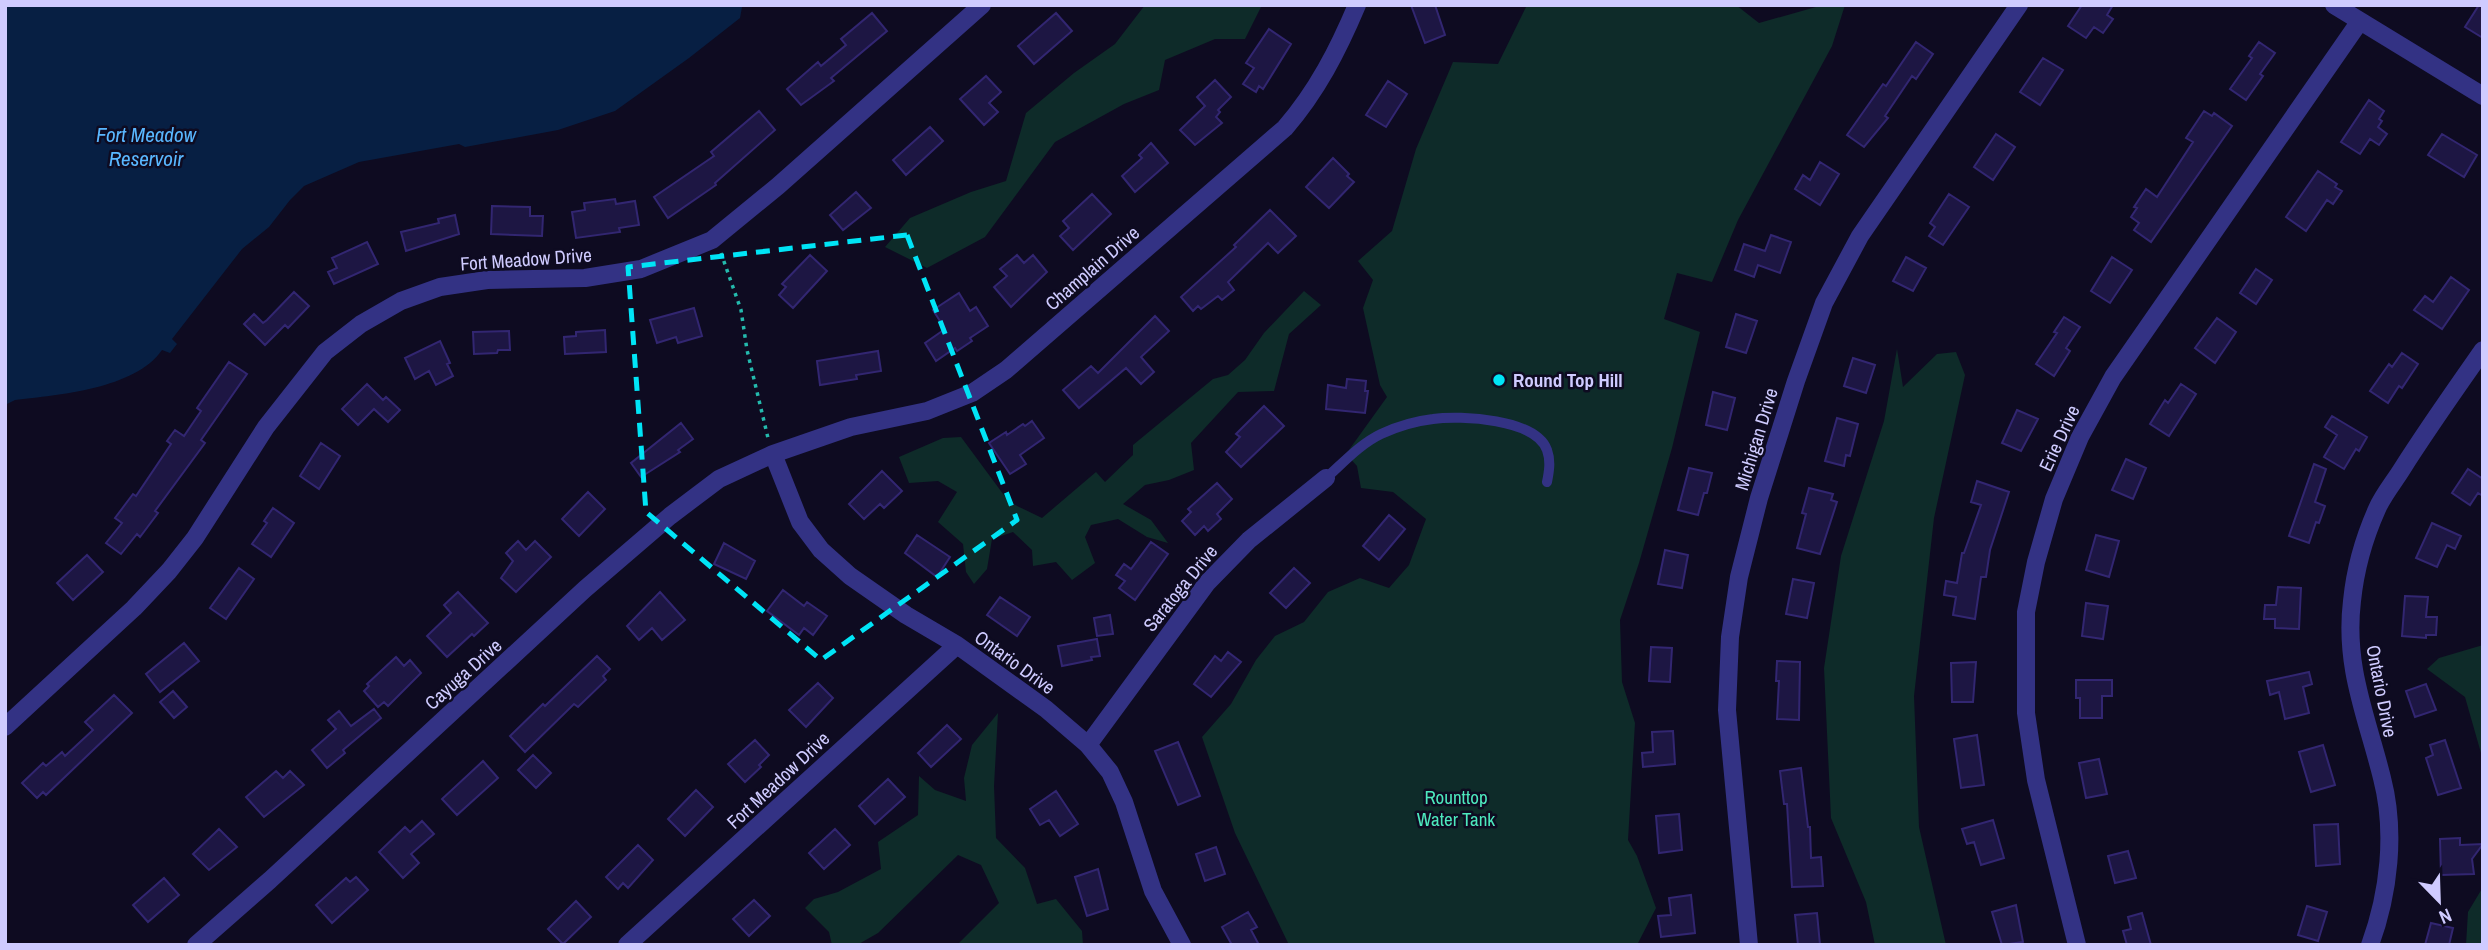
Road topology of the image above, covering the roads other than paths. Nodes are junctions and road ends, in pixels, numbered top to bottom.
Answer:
1 (982, 5) edge
2 (1357, 5) edge
3 (2019, 5) edge
4 (2334, 5) edge
5 (2360, 21) junction
6 (2483, 96) edge
7 (2483, 351) edge
8 (773, 454) junction
9 (1326, 478) joint
10 (1547, 482) dead end
11 (957, 645) junction
12 (5, 727) edge
13 (1088, 746) junction
14 (195, 945) edge
15 (627, 945) edge
16 (1182, 945) edge
17 (1749, 945) edge
18 (2077, 945) edge
19 (2370, 945) edge

1 - 12 street, Fort Meadow Drive
2 - 8 street, Champlain Drive
3 - 17 street, Michigan Drive
4 - 5 street
5 - 6 street
5 - 18 street, Erie Drive
7 - 19 street, Ontario Drive
8 - 11 street, Ontario Drive
8 - 14 street, Cayuga Drive
9 - 10 lane
9 - 13 street, Saratoga Drive
11 - 13 street, Ontario Drive
11 - 15 street, Fort Meadow Drive
13 - 16 street, Ontario Drive

